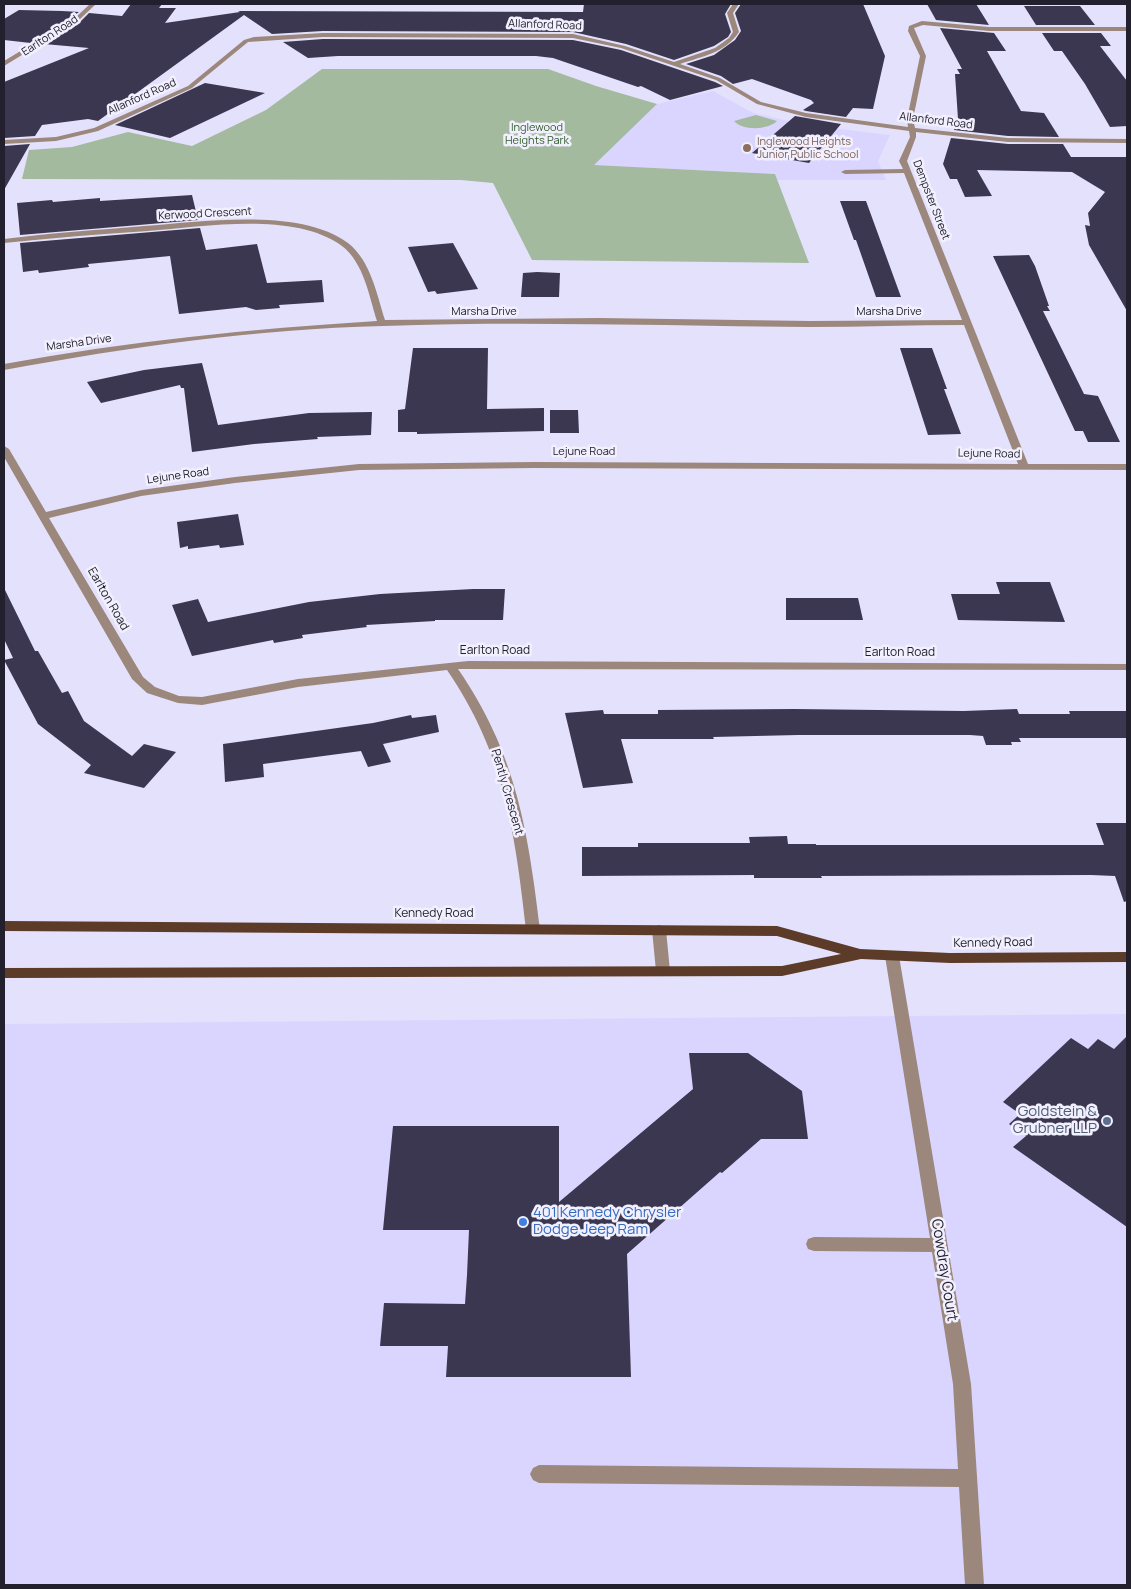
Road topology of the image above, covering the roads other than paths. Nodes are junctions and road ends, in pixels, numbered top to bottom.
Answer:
1 (93, 4) edge
2 (736, 4) edge
3 (1127, 29) edge
4 (4, 64) edge
5 (675, 64) junction
6 (910, 130) junction
7 (4, 142) edge
8 (1127, 142) edge
9 (907, 171) junction
10 (845, 172) dead end
11 (4, 241) edge
12 (967, 322) junction
13 (382, 323) junction
14 (4, 366) edge
15 (4, 449) edge
16 (1127, 467) edge
17 (1025, 468) junction
18 (44, 516) junction
19 (450, 665) junction
20 (1127, 667) edge
21 (4, 926) edge
22 (533, 929) junction
23 (659, 930) junction
24 (860, 954) junction
25 (892, 956) junction
26 (1127, 957) edge
27 (664, 971) junction
28 (4, 972) edge
29 (814, 1244) dead end
30 (940, 1245) junction
31 (538, 1474) dead end
32 (968, 1478) junction
33 (975, 1585) edge

1 - 4 street, Earlton Road
2 - 5 street
3 - 6 street, Dempster Street
5 - 6 street, Allanford Road
5 - 7 street, Allanford Road
6 - 8 street, Allanford Road
6 - 9 street, Dempster Street
9 - 10 street
9 - 12 street, Dempster Street
11 - 13 street, Kerwood Crescent
12 - 13 street, Marsha Drive
12 - 17 street, Dempster Street
13 - 14 street, Marsha Drive
15 - 18 street, Earlton Road
16 - 17 street, Lejune Road
17 - 18 street, Lejune Road
18 - 19 street, Earlton Road
19 - 20 street, Earlton Road
19 - 22 street, Pently Crescent
21 - 22 main road, Kennedy Road
22 - 23 main road, Kennedy Road
23 - 24 main road, Kennedy Road
23 - 27 street
24 - 25 main road, Kennedy Road
24 - 27 main road, Kennedy Road
25 - 26 main road, Kennedy Road
25 - 30 street, Cowdray Court
27 - 28 main road, Kennedy Road
29 - 30 street
30 - 32 street, Cowdray Court
31 - 32 street
32 - 33 street, Cowdray Court

